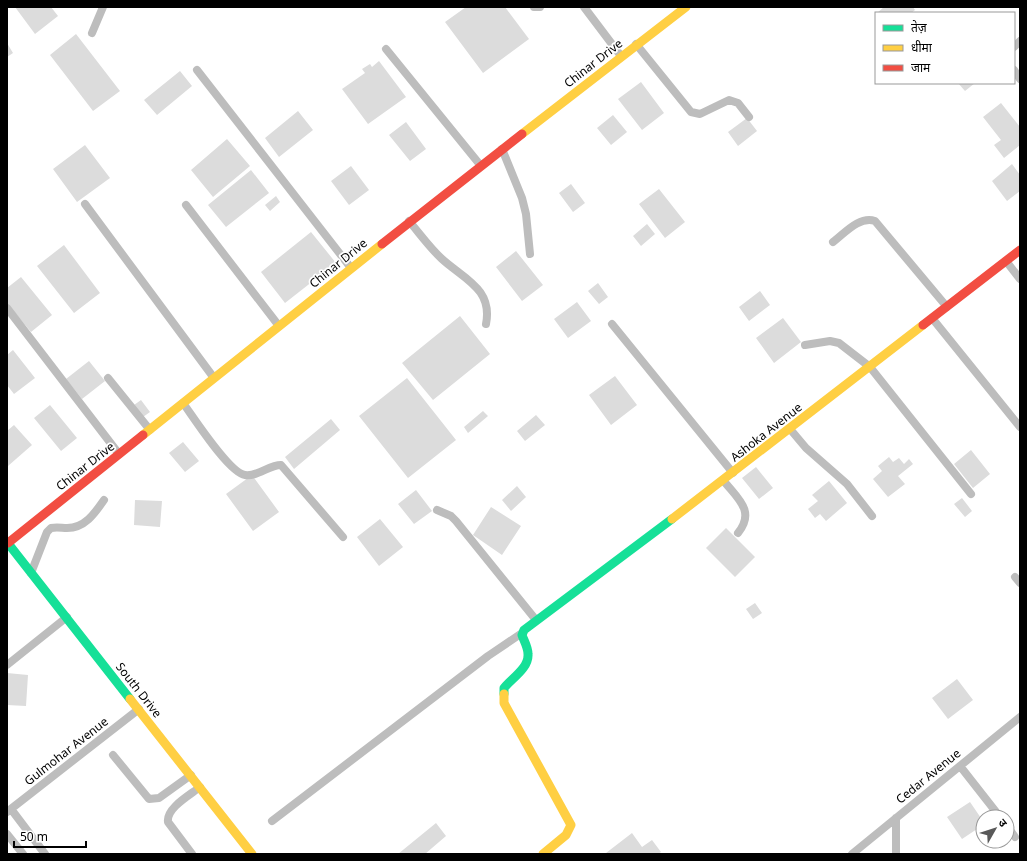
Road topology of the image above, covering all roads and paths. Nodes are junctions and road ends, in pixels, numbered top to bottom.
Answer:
1 (103, 7) edge
2 (534, 7) edge
3 (540, 7) edge
4 (584, 7) edge
5 (683, 8) edge
6 (92, 33) dead end
7 (636, 44) junction
8 (386, 49) dead end
9 (622, 56) junction
10 (197, 70) dead end
11 (750, 117) dead end
12 (502, 149) junction
13 (480, 166) junction
14 (86, 204) dead end
15 (186, 204) dead end
16 (409, 221) junction
17 (833, 242) dead end
18 (1020, 250) edge
19 (530, 254) dead end
20 (1006, 261) junction
21 (351, 268) junction
22 (1020, 279) edge
23 (947, 307) junction
24 (7, 308) edge
25 (932, 318) junction
26 (486, 324) dead end
27 (612, 324) dead end
28 (279, 326) junction
29 (805, 344) dead end
30 (870, 367) junction
31 (108, 378) dead end
32 (214, 378) junction
33 (183, 403) junction
34 (1020, 427) edge
35 (790, 429) junction
36 (150, 430) junction
37 (119, 454) junction
38 (733, 473) junction
39 (723, 480) junction
40 (971, 494) dead end
41 (104, 500) dead end
42 (437, 510) dead end
43 (872, 516) dead end
44 (738, 533) dead end
45 (343, 537) dead end
46 (7, 542) edge
47 (31, 573) junction
48 (67, 617) junction
49 (536, 620) junction
50 (523, 631) junction
51 (7, 665) edge
52 (139, 710) junction
53 (1020, 717) edge
54 (113, 755) dead end
55 (960, 766) junction
56 (190, 775) junction
57 (200, 787) junction
58 (994, 809) edge
59 (9, 811) edge
60 (896, 818) junction
61 (272, 821) dead end
62 (7, 834) edge
63 (23, 854) edge
64 (45, 854) edge
65 (192, 854) edge
66 (252, 854) edge
67 (543, 854) edge
68 (852, 854) edge
69 (896, 854) edge

1 - 6 street
2 - 3 street
4 - 9 street
5 - 7 street, Chinar Drive
7 - 9 street, Chinar Drive
7 - 11 street
8 - 13 street
9 - 12 street, Chinar Drive
10 - 21 street
12 - 13 street, Chinar Drive
12 - 19 street
13 - 16 street, Chinar Drive
14 - 32 street
15 - 28 street
16 - 21 street, Chinar Drive
16 - 26 street
17 - 23 street
18 - 20 street, Ashoka Avenue
20 - 22 street
20 - 23 street, Ashoka Avenue
21 - 28 street, Chinar Drive
23 - 25 street, Ashoka Avenue
24 - 37 street
25 - 30 street, Ashoka Avenue
25 - 34 street
27 - 38 street
28 - 32 street, Chinar Drive
29 - 30 street
30 - 35 street, Ashoka Avenue
30 - 40 street
31 - 36 street
32 - 33 street, Chinar Drive
33 - 36 street, Chinar Drive
33 - 45 street
35 - 38 street, Ashoka Avenue
35 - 43 street
36 - 37 street, Chinar Drive
37 - 46 street, Chinar Drive
38 - 39 street, Ashoka Avenue
39 - 44 street
39 - 49 street, Ashoka Avenue
41 - 47 street
42 - 49 street
46 - 47 street, South Drive
47 - 48 street, South Drive
48 - 51 street
48 - 52 street, South Drive
49 - 50 street, Ashoka Avenue
50 - 61 street
50 - 67 street
52 - 56 street, South Drive
52 - 59 street, Gulmohar Avenue
53 - 55 street, Cedar Avenue
54 - 56 street
55 - 58 street
55 - 60 street, Cedar Avenue
56 - 57 street, South Drive
57 - 65 street
57 - 66 street, South Drive
59 - 64 street
60 - 68 street, Cedar Avenue
60 - 69 street
62 - 63 street

